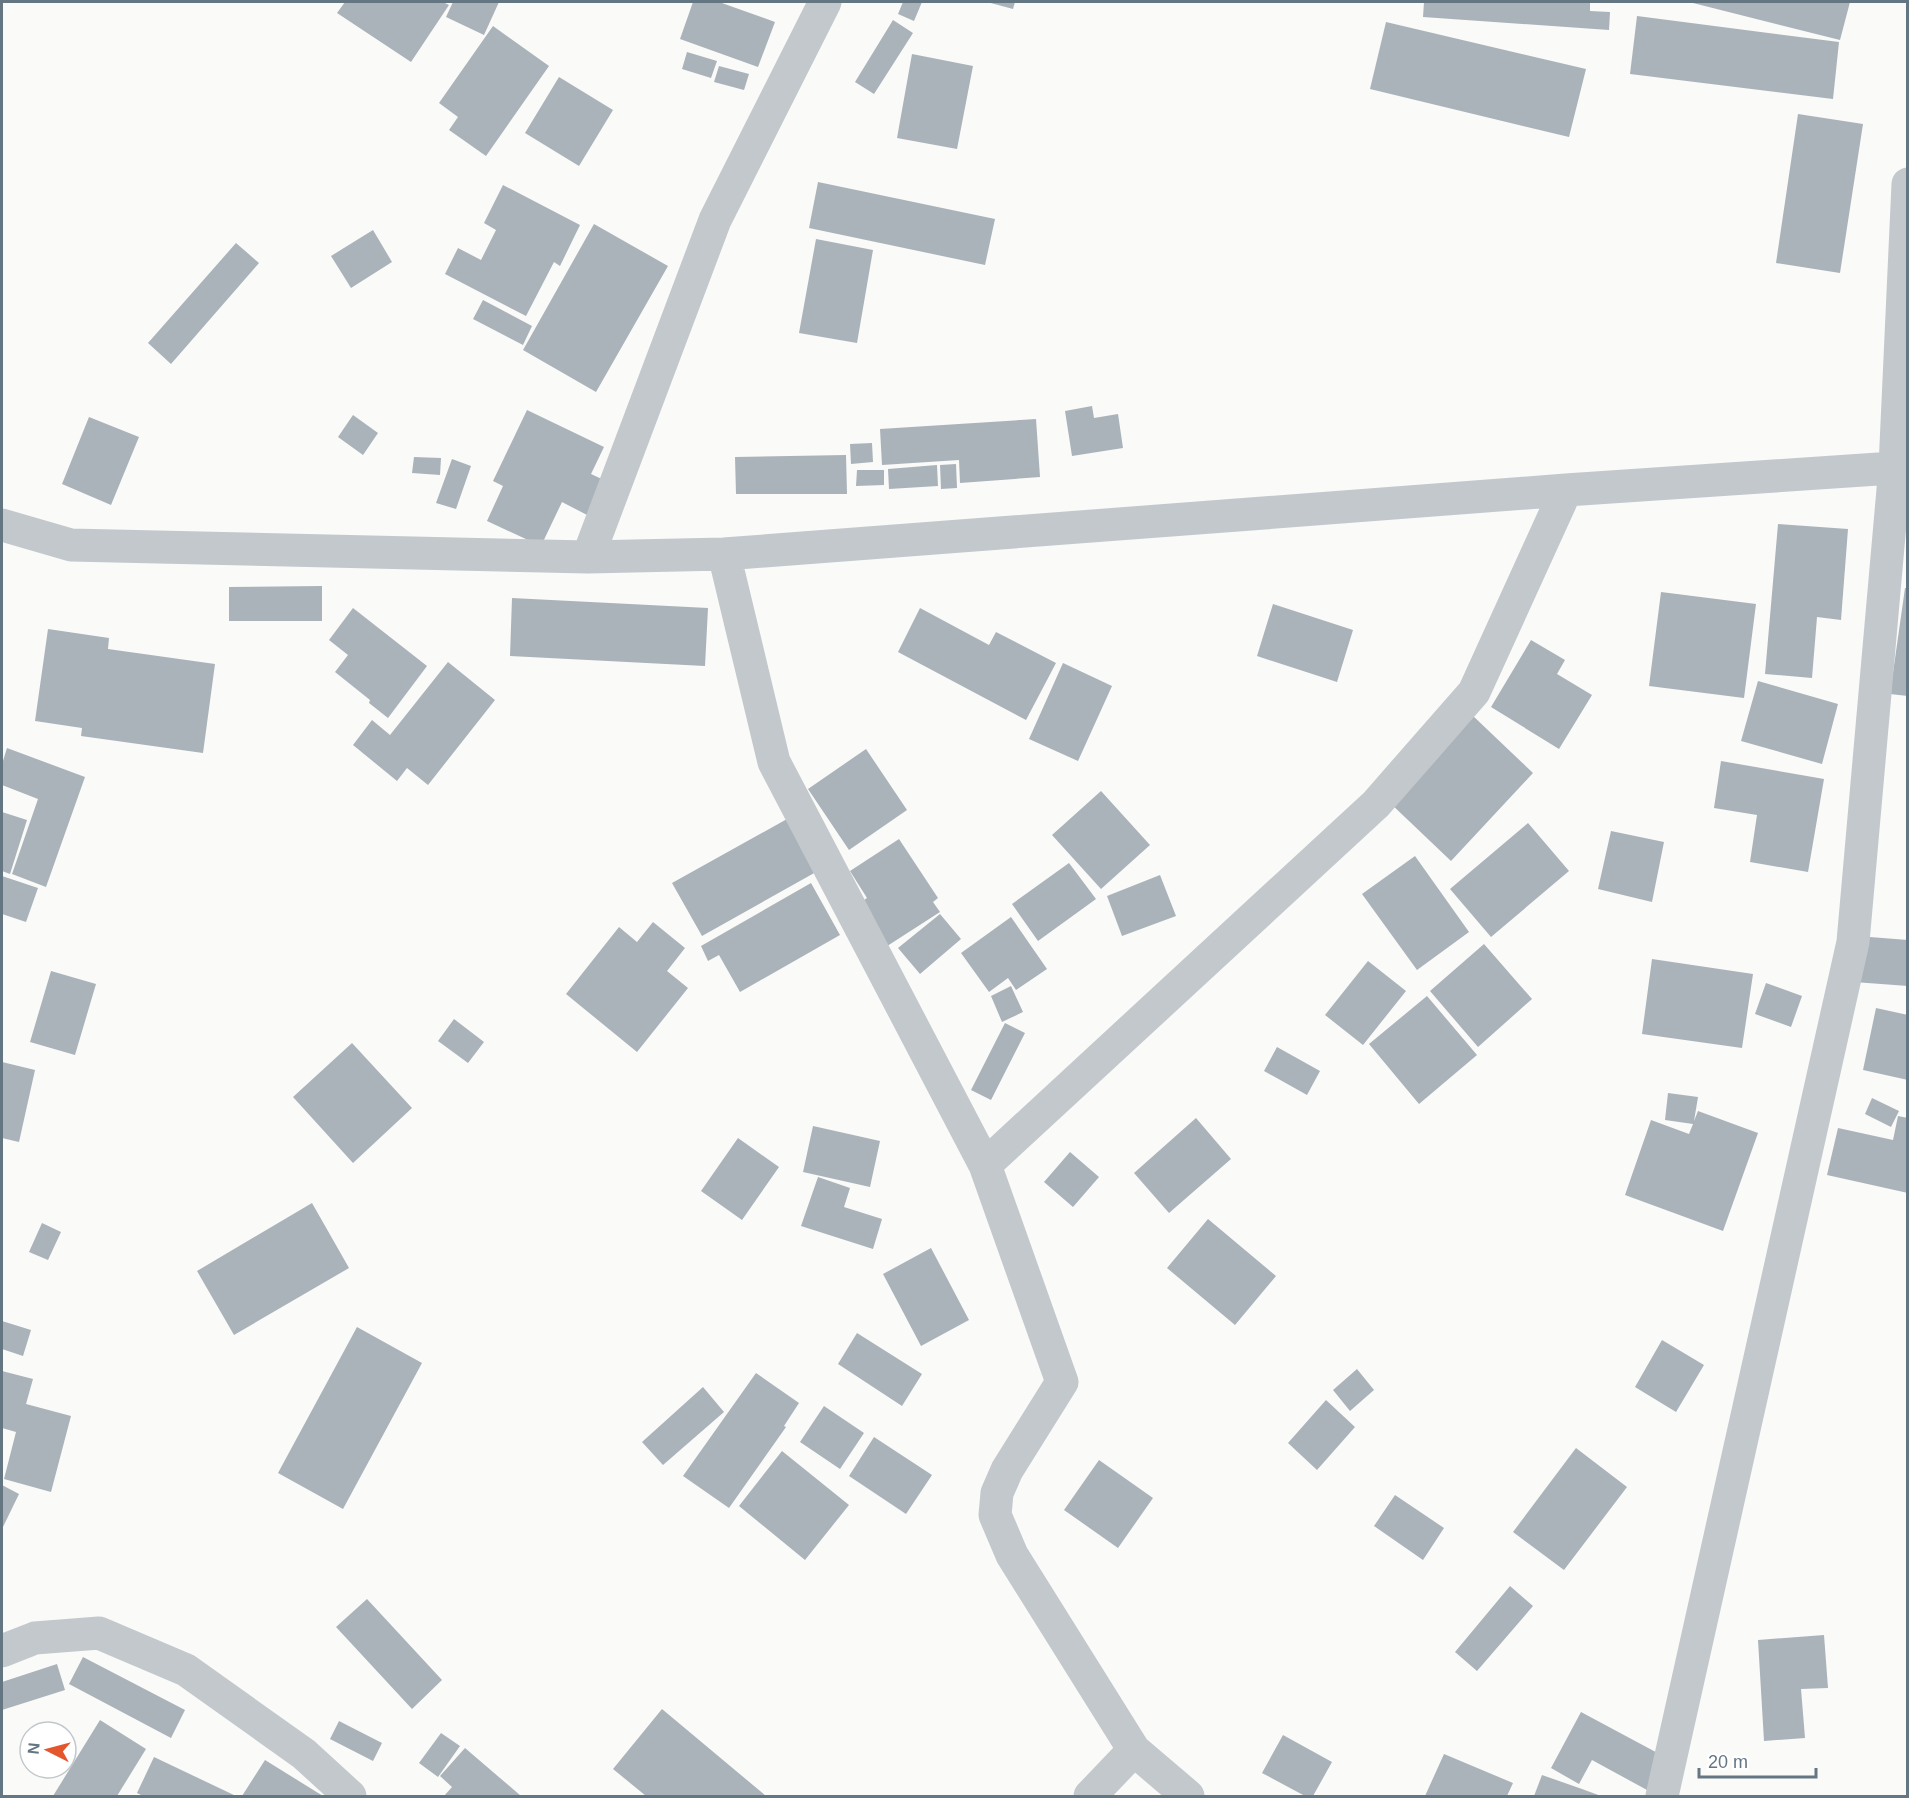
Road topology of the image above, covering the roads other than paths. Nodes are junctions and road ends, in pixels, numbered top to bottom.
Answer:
1 (825, 2) edge
2 (1908, 184) edge
3 (1903, 461) edge
4 (1566, 490) junction
5 (2, 525) edge
6 (724, 554) junction
7 (588, 557) junction
8 (985, 1165) junction
9 (2, 1651) edge
10 (1134, 1750) junction
11 (350, 1797) edge
12 (1090, 1797) edge
13 (1188, 1797) edge
14 (1662, 1797) edge

1 - 7 street
2 - 3 street
3 - 4 street
3 - 14 street
4 - 6 street
4 - 8 street
5 - 7 street
6 - 7 street
6 - 8 street
8 - 10 street
9 - 11 street
10 - 12 street
10 - 13 street

